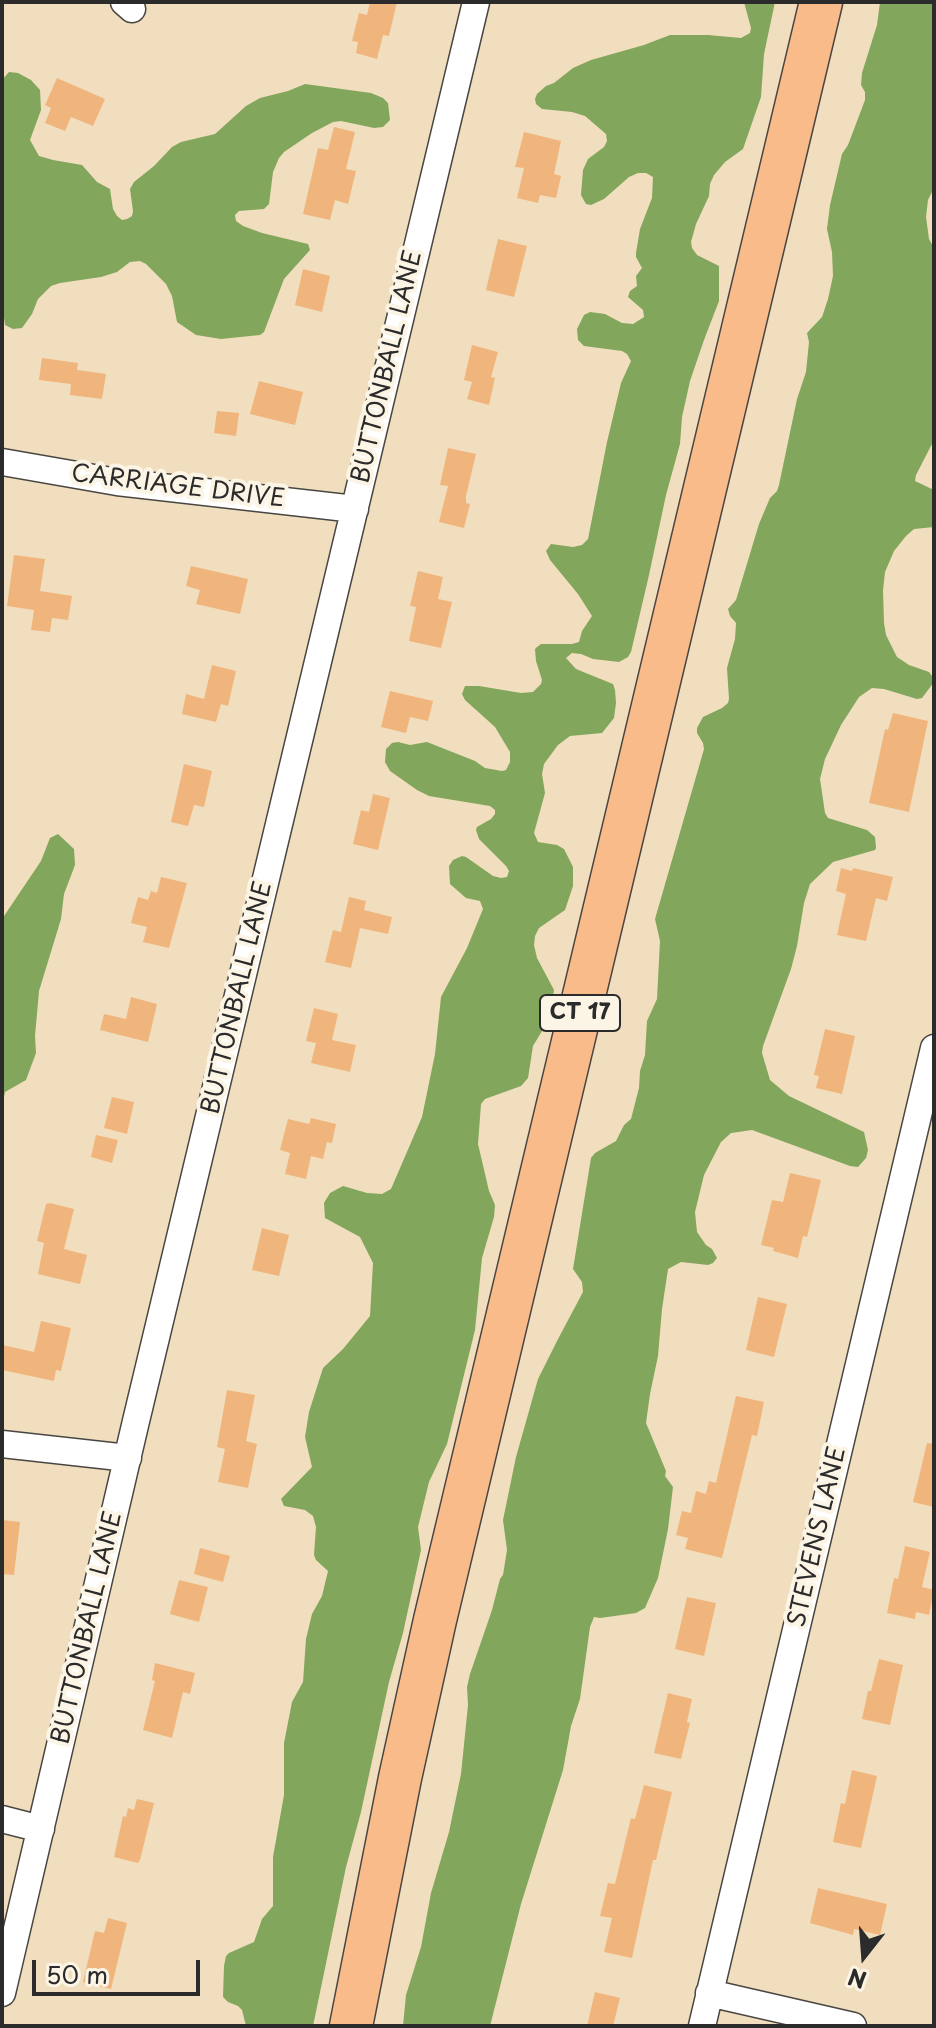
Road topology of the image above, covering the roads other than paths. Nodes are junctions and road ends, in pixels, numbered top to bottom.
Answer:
1 (476, 2) edge
2 (821, 2) edge
3 (2, 462) edge
4 (355, 509) junction
5 (934, 1048) edge
6 (928, 1098) edge
7 (2, 1444) edge
8 (128, 1458) junction
9 (2, 1819) edge
10 (41, 1829) junction
11 (2, 1993) edge
12 (709, 1993) junction
13 (351, 2026) edge
14 (702, 2026) edge
15 (853, 2026) edge

1 - 4 street, BUTTONBALL LANE
2 - 13 main road, CT 17
3 - 4 street, CARRIAGE DRIVE
4 - 8 street, BUTTONBALL LANE
5 - 6 street, STEVENS LANE
6 - 12 street, STEVENS LANE
7 - 8 street
8 - 10 street, BUTTONBALL LANE
9 - 10 street
10 - 11 street, BUTTONBALL LANE
12 - 14 street, STEVENS LANE
12 - 15 street

